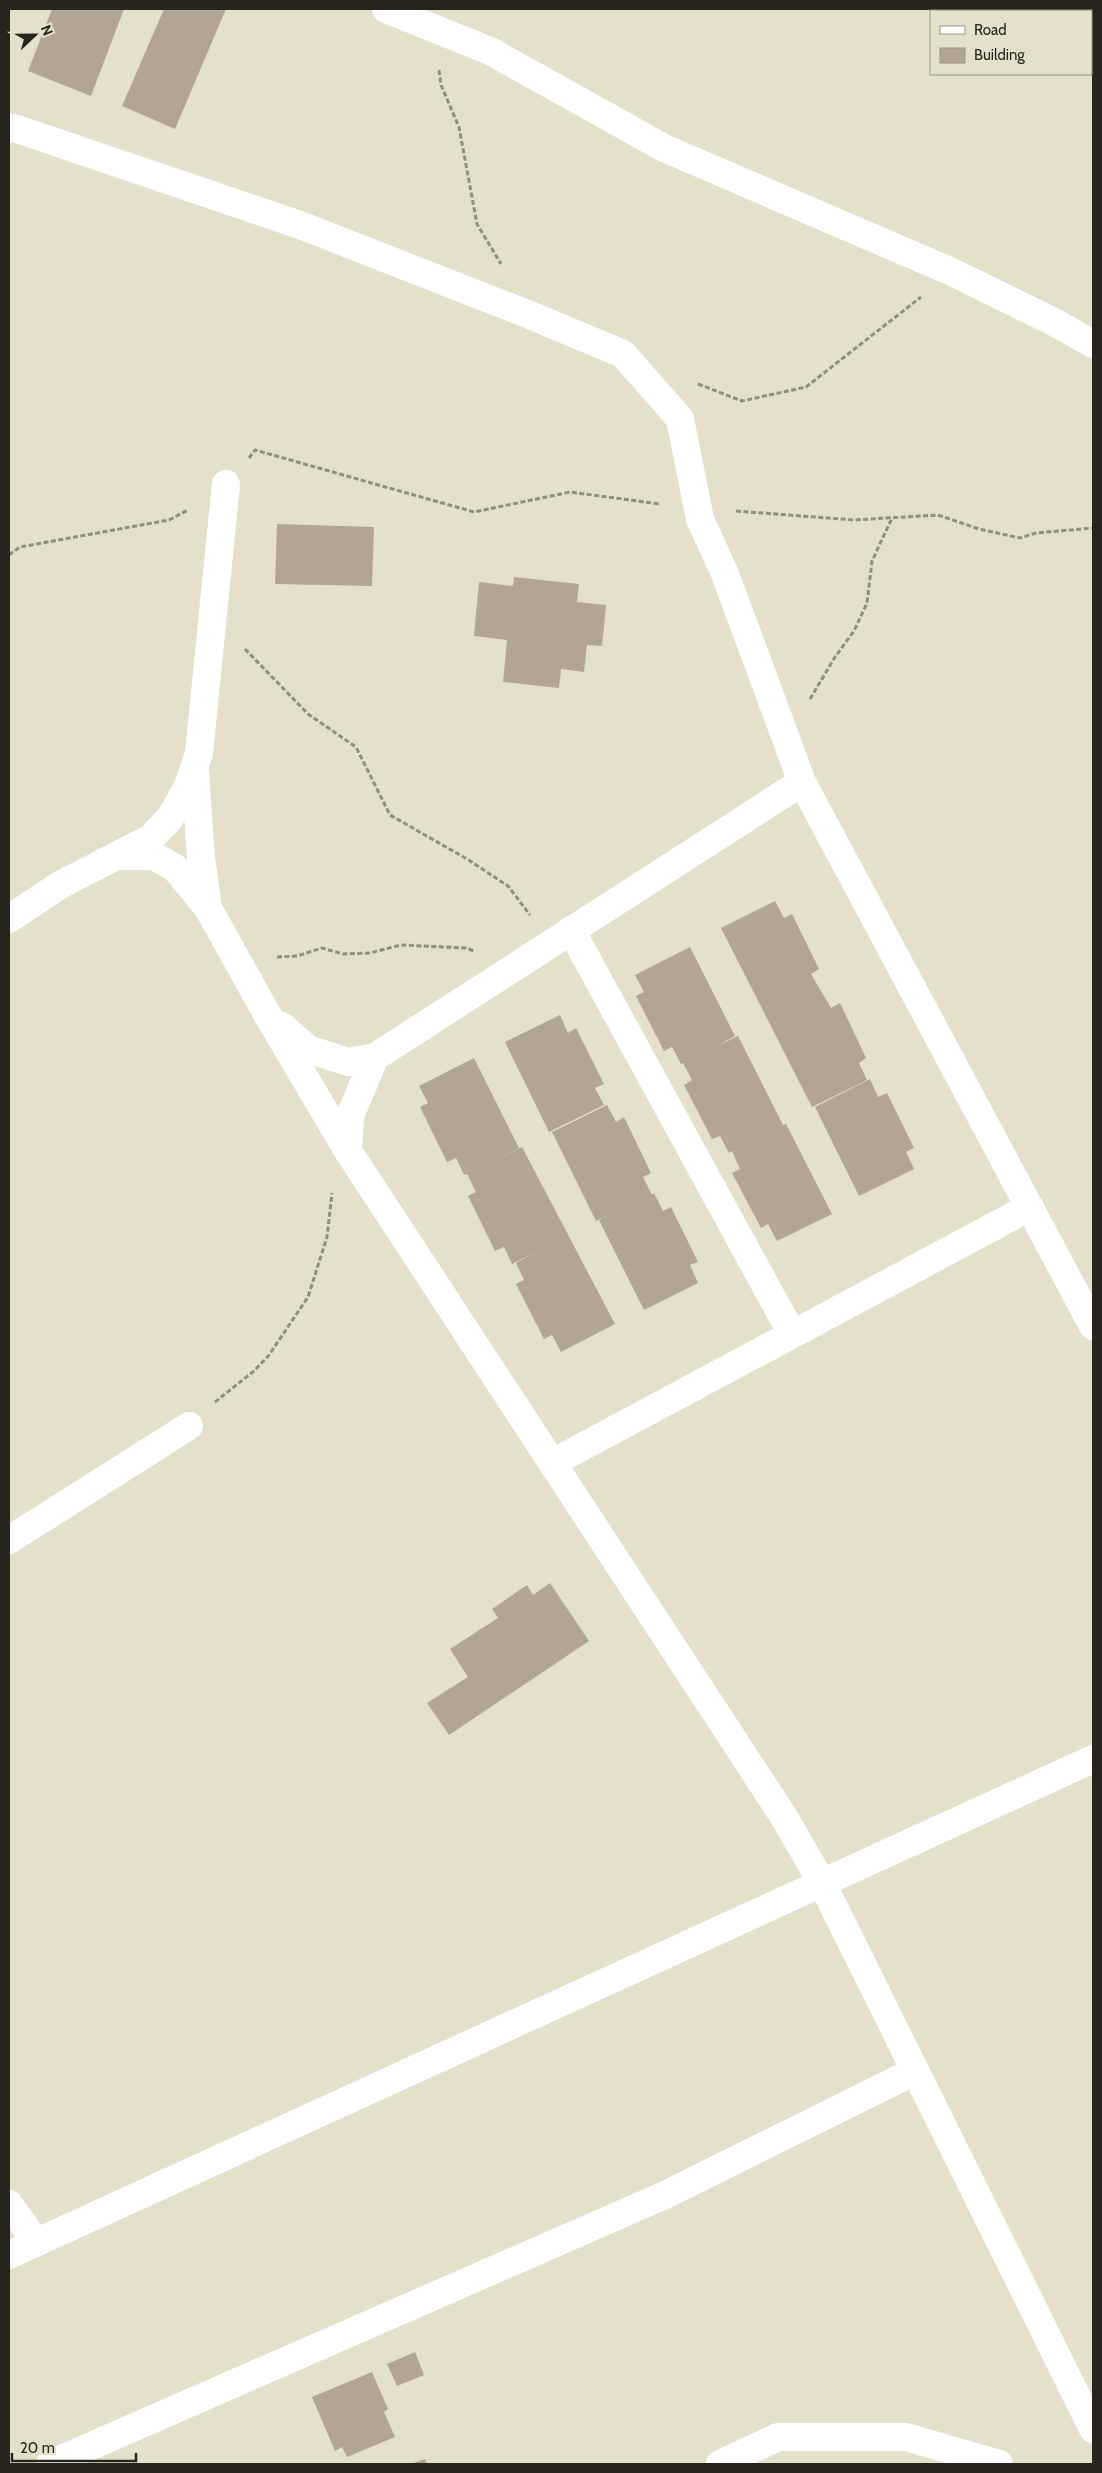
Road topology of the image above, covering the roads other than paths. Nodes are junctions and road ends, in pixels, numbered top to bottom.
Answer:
1 (386, 9) edge
2 (9, 128) edge
3 (1093, 344) edge
4 (226, 484) road end
5 (194, 767) junction
6 (802, 782) junction
7 (116, 856) junction
8 (208, 908) junction
9 (9, 919) edge
10 (572, 930) junction
11 (267, 1014) junction
12 (375, 1058) junction
13 (348, 1151) junction
14 (1030, 1208) junction
15 (1093, 1326) edge
16 (792, 1334) junction
17 (189, 1426) road end
18 (552, 1463) junction
19 (9, 1540) edge
20 (1093, 1759) edge
21 (822, 1883) junction
22 (915, 2071) junction
23 (9, 2204) edge
24 (36, 2242) junction
25 (9, 2255) edge
26 (1093, 2429) edge
27 (50, 2464) edge
28 (720, 2464) edge
29 (999, 2464) edge

1 - 3 street
2 - 6 street
4 - 5 street
5 - 7 street
5 - 8 street
6 - 10 street
6 - 14 street
7 - 8 street
7 - 9 street
8 - 11 street
10 - 12 street
10 - 16 street
11 - 12 street
11 - 13 street
12 - 13 street
13 - 18 street
14 - 15 street
14 - 16 street
16 - 18 street
17 - 19 street
18 - 21 street
20 - 21 street
21 - 22 street
21 - 24 street
22 - 26 street
22 - 27 street
23 - 24 street
24 - 25 street
28 - 29 street

